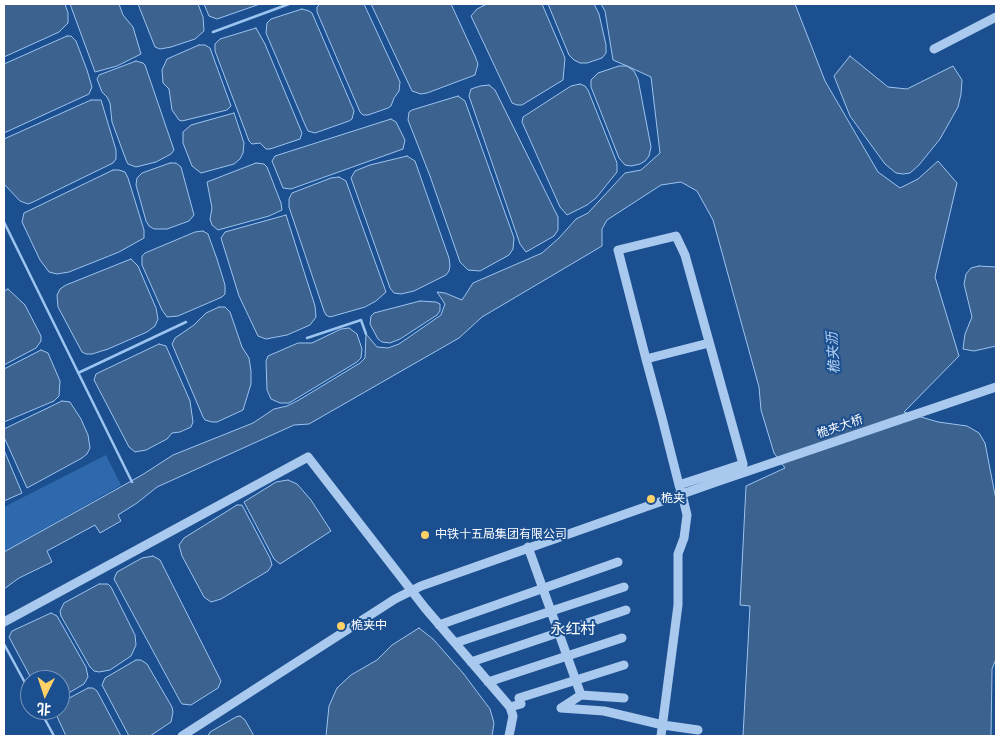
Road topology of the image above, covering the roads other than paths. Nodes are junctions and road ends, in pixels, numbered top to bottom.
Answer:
1 (996, 17) edge
2 (934, 49) dead end
3 (710, 343) junction
4 (646, 359) junction
5 (996, 387) edge
6 (680, 490) junction
7 (528, 547) junction
8 (618, 562) dead end
9 (543, 587) junction
10 (624, 587) dead end
11 (413, 590) junction
12 (626, 610) dead end
13 (552, 611) junction
14 (4, 622) edge
15 (439, 624) junction
16 (559, 632) junction
17 (622, 638) dead end
18 (455, 643) junction
19 (568, 656) junction
20 (471, 662) junction
21 (624, 665) dead end
22 (576, 680) junction
23 (488, 682) junction
24 (581, 695) junction
25 (624, 698) dead end
26 (510, 708) junction
27 (663, 725) junction
28 (698, 730) dead end
29 (182, 736) edge
30 (509, 736) edge
31 (661, 736) edge

1 - 2 street
3 - 4 street
3 - 4 street
3 - 6 street
4 - 6 street
5 - 6 street, 桅夹大桥
6 - 7 street
6 - 27 street
7 - 9 street
7 - 11 street
8 - 9 street
9 - 13 street
9 - 15 street
10 - 13 street
11 - 14 street
11 - 15 street
11 - 29 street
12 - 16 street
13 - 16 street
13 - 18 street
15 - 18 street
16 - 19 street
16 - 20 street
17 - 19 street
18 - 20 street
19 - 22 street
19 - 23 street
20 - 23 street
21 - 22 street
22 - 24 street
22 - 26 street
23 - 26 street
24 - 25 street
24 - 27 street
26 - 30 street
27 - 28 street
27 - 31 street

